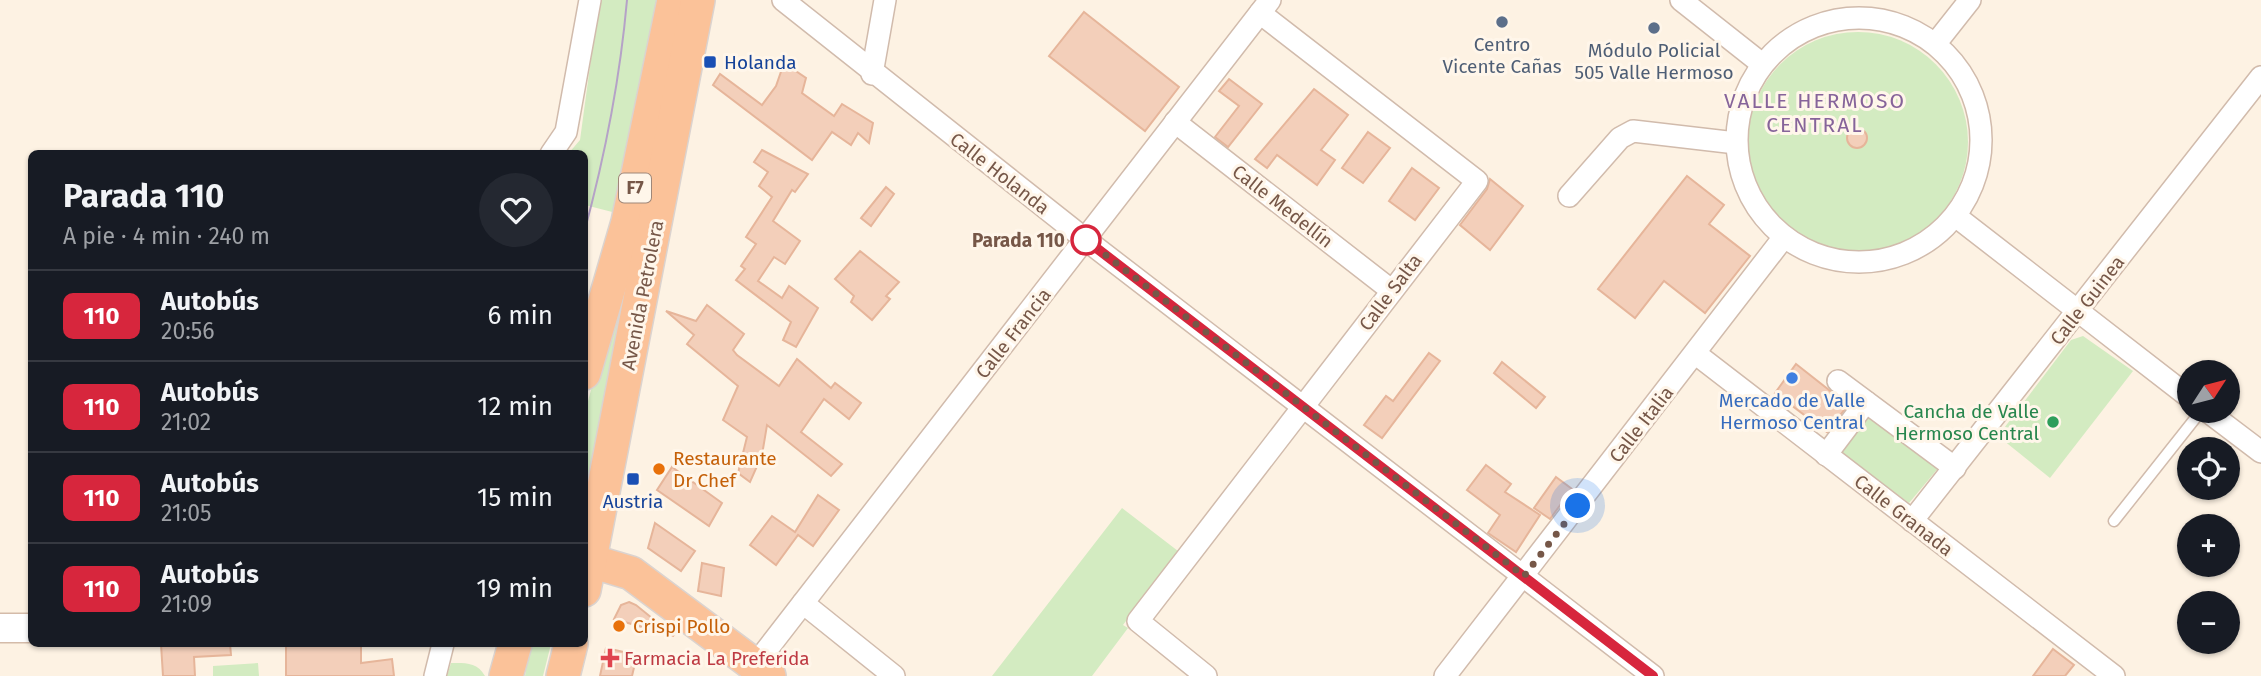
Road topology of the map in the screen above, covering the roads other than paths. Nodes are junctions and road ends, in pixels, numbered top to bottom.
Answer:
1 (590, 0) edge
2 (674, 0) edge
3 (698, 0) edge
4 (783, 0) edge
5 (885, 0) edge
6 (1681, 0) edge
7 (1970, 0) edge
8 (1265, 6) edge
9 (1936, 43) junction
10 (1762, 64) junction
11 (873, 74) junction
12 (2261, 77) edge
13 (1175, 122) junction
14 (1736, 143) junction
15 (554, 150) edge
16 (1569, 196) dead end
17 (1958, 218) junction
18 (1784, 237) junction
19 (1086, 240) junction
20 (1391, 290) junction
21 (2077, 312) junction
22 (1696, 354) junction
23 (588, 359) edge
24 (1838, 381) dead end
25 (2177, 388) edge
26 (1866, 401) junction
27 (1304, 407) junction
28 (2191, 424) edge
29 (2224, 424) edge
30 (2261, 452) edge
31 (1826, 455) junction
32 (1955, 468) junction
33 (1912, 521) junction
34 (2114, 521) dead end
35 (588, 565) edge
36 (588, 570) edge
37 (1524, 576) junction
38 (803, 603) junction
39 (0, 628) edge
40 (28, 628) edge
41 (442, 647) edge
42 (570, 647) edge
43 (762, 671) edge
44 (435, 676) edge
45 (563, 676) edge
46 (894, 676) edge
47 (1206, 676) edge
48 (1445, 676) edge
49 (1653, 676) edge
50 (2114, 676) edge

1 - 15 street
2 - 23 highway, Avenida Petrolera / F7
3 - 35 highway, Avenida Petrolera / F7
4 - 11 street, Calle Holanda
5 - 11 street
6 - 10 street
7 - 9 street
8 - 13 street, Calle Francia
8 - 20 street, Calle Salta
9 - 10 street
9 - 17 street
10 - 14 street
11 - 19 street, Calle Holanda
12 - 21 street, Calle Guinea
13 - 19 street, Calle Francia
13 - 20 street, Calle Medellín
14 - 16 street
14 - 18 street
17 - 18 street
17 - 21 street
18 - 22 street, Calle Italia
19 - 27 street, Calle Holanda
19 - 38 street, Calle Francia
20 - 27 street, Calle Salta
21 - 25 street
21 - 32 street, Calle Guinea
22 - 31 street, Calle Granada
22 - 37 street, Calle Italia
24 - 26 street
26 - 31 street
26 - 32 street
27 - 37 street, Calle Holanda
27 - 47 street, Calle Salta
28 - 34 lane
29 - 30 street
31 - 33 street, Calle Granada
32 - 33 street, Calle Guinea
33 - 50 street, Calle Granada
36 - 43 highway, F7
37 - 48 street, Calle Italia
37 - 49 street, Calle Holanda
38 - 43 street, Calle Francia
38 - 46 street
39 - 40 main road
41 - 44 street
42 - 45 highway

